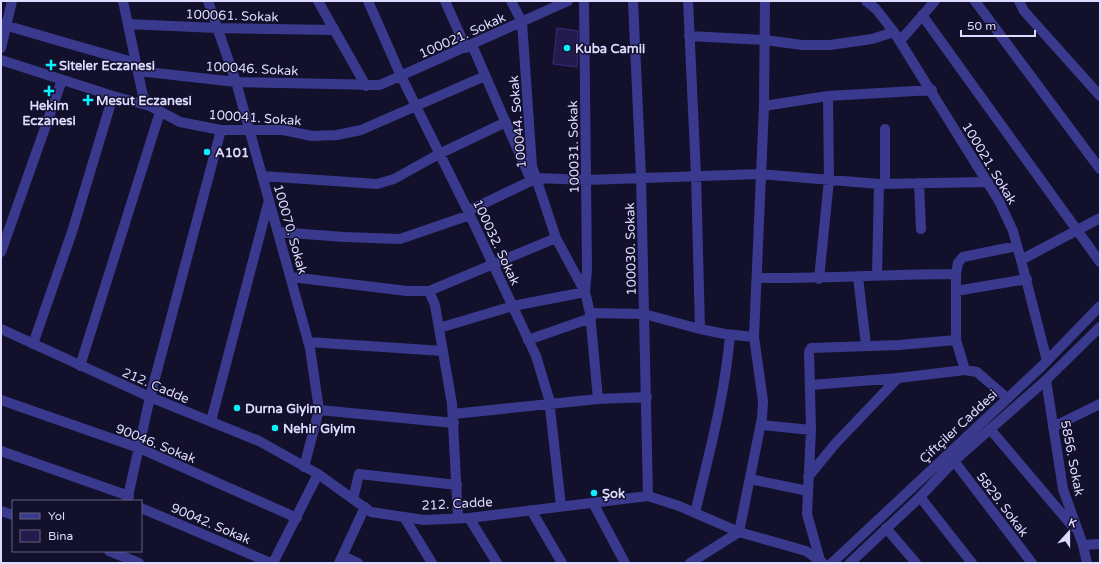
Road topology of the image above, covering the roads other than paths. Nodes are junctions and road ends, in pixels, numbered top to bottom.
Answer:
1 (12, 1) edge
2 (123, 1) edge
3 (208, 1) edge
4 (318, 1) edge
5 (368, 1) edge
6 (445, 1) edge
7 (511, 1) edge
8 (568, 1) edge
9 (584, 1) edge
10 (633, 1) edge
11 (688, 1) edge
12 (765, 1) edge
13 (866, 1) edge
14 (935, 1) edge
15 (975, 1) edge
16 (1019, 1) edge
17 (922, 15) junction
18 (522, 22) junction
19 (4, 24) edge
20 (128, 24) junction
21 (216, 28) junction
22 (334, 30) junction
23 (688, 36) junction
24 (897, 37) junction
25 (764, 40) junction
26 (469, 46) junction
27 (1, 48) edge
28 (1, 60) edge
29 (137, 67) junction
30 (401, 76) junction
31 (486, 76) junction
32 (62, 80) junction
33 (236, 82) junction
34 (366, 86) junction
35 (932, 90) junction
36 (113, 96) junction
37 (828, 96) junction
38 (1100, 96) edge
39 (150, 106) junction
40 (416, 106) junction
41 (764, 106) junction
42 (160, 112) junction
43 (506, 122) junction
44 (249, 129) junction
45 (884, 129) dead end
46 (221, 130) junction
47 (440, 154) junction
48 (1100, 169) edge
49 (760, 174) junction
50 (696, 175) junction
51 (262, 176) junction
52 (641, 177) junction
53 (534, 179) junction
54 (586, 180) junction
55 (829, 180) junction
56 (988, 182) junction
57 (919, 183) junction
58 (882, 184) junction
59 (269, 200) junction
60 (469, 213) junction
61 (1100, 218) edge
62 (921, 229) dead end
63 (1077, 231) junction
64 (278, 232) junction
65 (556, 238) junction
66 (1017, 246) junction
67 (1, 252) edge
68 (1022, 260) junction
69 (1100, 262) edge
70 (493, 264) junction
71 (956, 274) junction
72 (877, 275) junction
73 (291, 277) junction
74 (858, 277) junction
75 (757, 278) junction
76 (819, 279) junction
77 (1027, 279) junction
78 (429, 291) junction
79 (956, 291) junction
80 (585, 292) junction
81 (513, 306) junction
82 (1100, 306) edge
83 (644, 314) junction
84 (591, 316) junction
85 (1100, 327) edge
86 (439, 328) junction
87 (1, 329) edge
88 (700, 329) junction
89 (730, 335) junction
90 (754, 337) junction
91 (528, 340) junction
92 (956, 340) junction
93 (308, 342) junction
94 (33, 344) junction
95 (866, 345) junction
96 (443, 351) junction
97 (1047, 361) junction
98 (80, 366) junction
99 (965, 370) junction
100 (898, 378) junction
101 (1046, 380) junction
102 (811, 386) junction
103 (150, 397) junction
104 (647, 397) junction
105 (1007, 398) junction
106 (598, 399) junction
107 (1, 400) edge
108 (550, 404) junction
109 (1100, 404) edge
110 (320, 410) junction
111 (453, 418) junction
112 (211, 421) junction
113 (761, 425) junction
114 (1053, 428) junction
115 (990, 429) junction
116 (811, 430) junction
117 (139, 448) junction
118 (1, 451) edge
119 (954, 461) junction
120 (304, 467) junction
121 (318, 474) junction
122 (808, 477) junction
123 (750, 479) junction
124 (457, 485) junction
125 (808, 491) junction
126 (648, 496) junction
127 (920, 497) junction
128 (128, 498) edge
129 (354, 499) junction
130 (593, 502) junction
131 (561, 506) junction
132 (142, 508) edge
133 (365, 508) junction
134 (531, 510) junction
135 (1, 511) edge
136 (695, 513) junction
137 (12, 515) edge
138 (404, 517) junction
139 (297, 518) junction
140 (458, 518) junction
141 (469, 518) junction
142 (886, 528) junction
143 (739, 532) junction
144 (1078, 532) junction
145 (1100, 544) edge
146 (1083, 546) junction
147 (114, 555) edge
148 (341, 559) edge
149 (854, 561) edge
150 (822, 562) edge
151 (139, 563) edge
152 (272, 563) edge
153 (358, 563) edge
154 (432, 563) edge
155 (498, 563) edge
156 (562, 563) edge
157 (625, 563) edge
158 (690, 563) edge
159 (832, 563) edge
160 (916, 563) edge
161 (972, 563) edge
162 (1032, 563) edge
163 (1087, 563) edge

1 - 19 street
2 - 20 street
3 - 21 street, 100070. Sokak
4 - 22 street
5 - 30 street, 100032. Sokak
6 - 26 street
7 - 18 street, 100044. Sokak
8 - 18 street, 100021. Sokak
9 - 54 street, 100031. Sokak
10 - 52 street, 100030. Sokak
11 - 23 street
12 - 25 street
13 - 24 street, 100021. Sokak
14 - 17 street
15 - 48 street
16 - 38 street
17 - 24 street
17 - 63 street
18 - 26 street, 100021. Sokak
18 - 53 street, 100044. Sokak
19 - 27 street
19 - 29 street, 100046. Sokak
20 - 21 street, 100061. Sokak
20 - 29 street
21 - 22 street, 100061. Sokak
21 - 33 street, 100070. Sokak
22 - 34 street
23 - 25 street
23 - 50 street
24 - 25 street
24 - 35 street, 100021. Sokak
25 - 41 street
26 - 30 street, 100021. Sokak
26 - 31 street
28 - 32 street, 100041. Sokak
29 - 33 street, 100046. Sokak
29 - 39 street
30 - 34 street, 100021. Sokak
30 - 40 street, 100032. Sokak
31 - 40 street, 100041. Sokak
31 - 43 street
32 - 36 street, 100041. Sokak
32 - 67 street
33 - 34 street, 100046. Sokak
33 - 44 street, 100070. Sokak
35 - 37 street
35 - 56 street, 100021. Sokak
36 - 39 street, 100041. Sokak
36 - 94 street
37 - 41 street
37 - 55 street
39 - 42 street, 100041. Sokak
40 - 44 street, 100041. Sokak
40 - 47 street, 100032. Sokak
41 - 49 street
42 - 46 street, 100041. Sokak
42 - 98 street
43 - 47 street
43 - 53 street
44 - 46 street, 100041. Sokak
44 - 51 street, 100070. Sokak
45 - 58 street
46 - 103 street
47 - 51 street
47 - 60 street, 100032. Sokak
49 - 50 street
49 - 55 street
49 - 75 street
50 - 52 street
50 - 88 street
51 - 59 street, 100070. Sokak
52 - 54 street
52 - 83 street, 100030. Sokak
53 - 54 street
53 - 60 street
53 - 65 street, 100044. Sokak
54 - 80 street, 100031. Sokak
55 - 58 street
55 - 76 street
56 - 57 street
56 - 66 street, 100021. Sokak
57 - 58 street
57 - 62 street
58 - 72 street
59 - 64 street, 100070. Sokak
59 - 112 street
60 - 64 street
60 - 70 street, 100032. Sokak
61 - 63 street
63 - 68 street
63 - 69 street
64 - 73 street, 100070. Sokak
65 - 70 street
65 - 80 street, 100044. Sokak
66 - 68 street, 100021. Sokak
66 - 71 street
68 - 77 street, 100021. Sokak
70 - 78 street
70 - 81 street, 100032. Sokak
71 - 72 street
71 - 79 street
72 - 74 street
73 - 78 street
73 - 93 street, 100070. Sokak
74 - 76 street
74 - 95 street
75 - 76 street
75 - 90 street
77 - 79 street
77 - 97 street, 100021. Sokak
78 - 86 street
79 - 92 street
80 - 81 street
80 - 84 street, 100044. Sokak
81 - 86 street
81 - 91 street, 100032. Sokak
82 - 97 street, Çiftçiler Caddesi
83 - 84 street
83 - 88 street
83 - 104 street, 100030. Sokak
84 - 91 street
84 - 106 street, 100044. Sokak
85 - 101 street, Çiftçiler Caddesi
86 - 96 street
87 - 94 street, 212. Cadde
88 - 89 street
89 - 90 street
89 - 136 street
90 - 113 street
91 - 108 street, 100032. Sokak
92 - 95 street
92 - 99 street
93 - 96 street
93 - 110 street, 100070. Sokak
94 - 98 street, 212. Cadde
95 - 102 street
96 - 111 street
97 - 105 street, Çiftçiler Caddesi
98 - 103 street, 212. Cadde
99 - 100 street
99 - 105 street
100 - 102 street
100 - 122 street
101 - 114 street, 5856. Sokak
101 - 115 street, Çiftçiler Caddesi
102 - 116 street
103 - 112 street, 212. Cadde
103 - 117 street
104 - 106 street
104 - 126 street, 100030. Sokak
105 - 159 street, Çiftçiler Caddesi
106 - 108 street
107 - 117 street, 90046. Sokak
108 - 111 street
108 - 131 street, 100032. Sokak
109 - 114 street
110 - 111 street
110 - 120 street, 100070. Sokak
111 - 124 street
112 - 120 street, 212. Cadde
113 - 116 street
113 - 123 street
114 - 144 street, 5856. Sokak
115 - 119 street, Çiftçiler Caddesi
115 - 144 street
116 - 122 street
117 - 128 street
117 - 139 street, 90046. Sokak
118 - 128 street
119 - 127 street, Çiftçiler Caddesi
119 - 162 street, 5829. Sokak
120 - 121 street, 212. Cadde
121 - 129 street, 212. Cadde
121 - 139 street
122 - 125 street
123 - 125 street
123 - 143 street
124 - 129 street
124 - 140 street
125 - 150 street
126 - 130 street, 212. Cadde
126 - 136 street, 212. Cadde
127 - 142 street, Çiftçiler Caddesi
127 - 161 street
129 - 133 street, 212. Cadde
130 - 131 street, 212. Cadde
130 - 157 street
131 - 134 street, 212. Cadde
132 - 152 street, 90042. Sokak
133 - 138 street, 212. Cadde
133 - 148 street
134 - 141 street, 212. Cadde
134 - 156 street
135 - 137 street
136 - 143 street, 212. Cadde
138 - 140 street, 212. Cadde
138 - 154 street
139 - 152 street
140 - 141 street, 212. Cadde
141 - 155 street
142 - 149 street, Çiftçiler Caddesi
142 - 160 street
143 - 150 street, 212. Cadde
143 - 158 street
144 - 146 street, 5856. Sokak
145 - 146 street
146 - 163 street, 5856. Sokak
147 - 151 street
148 - 153 street

